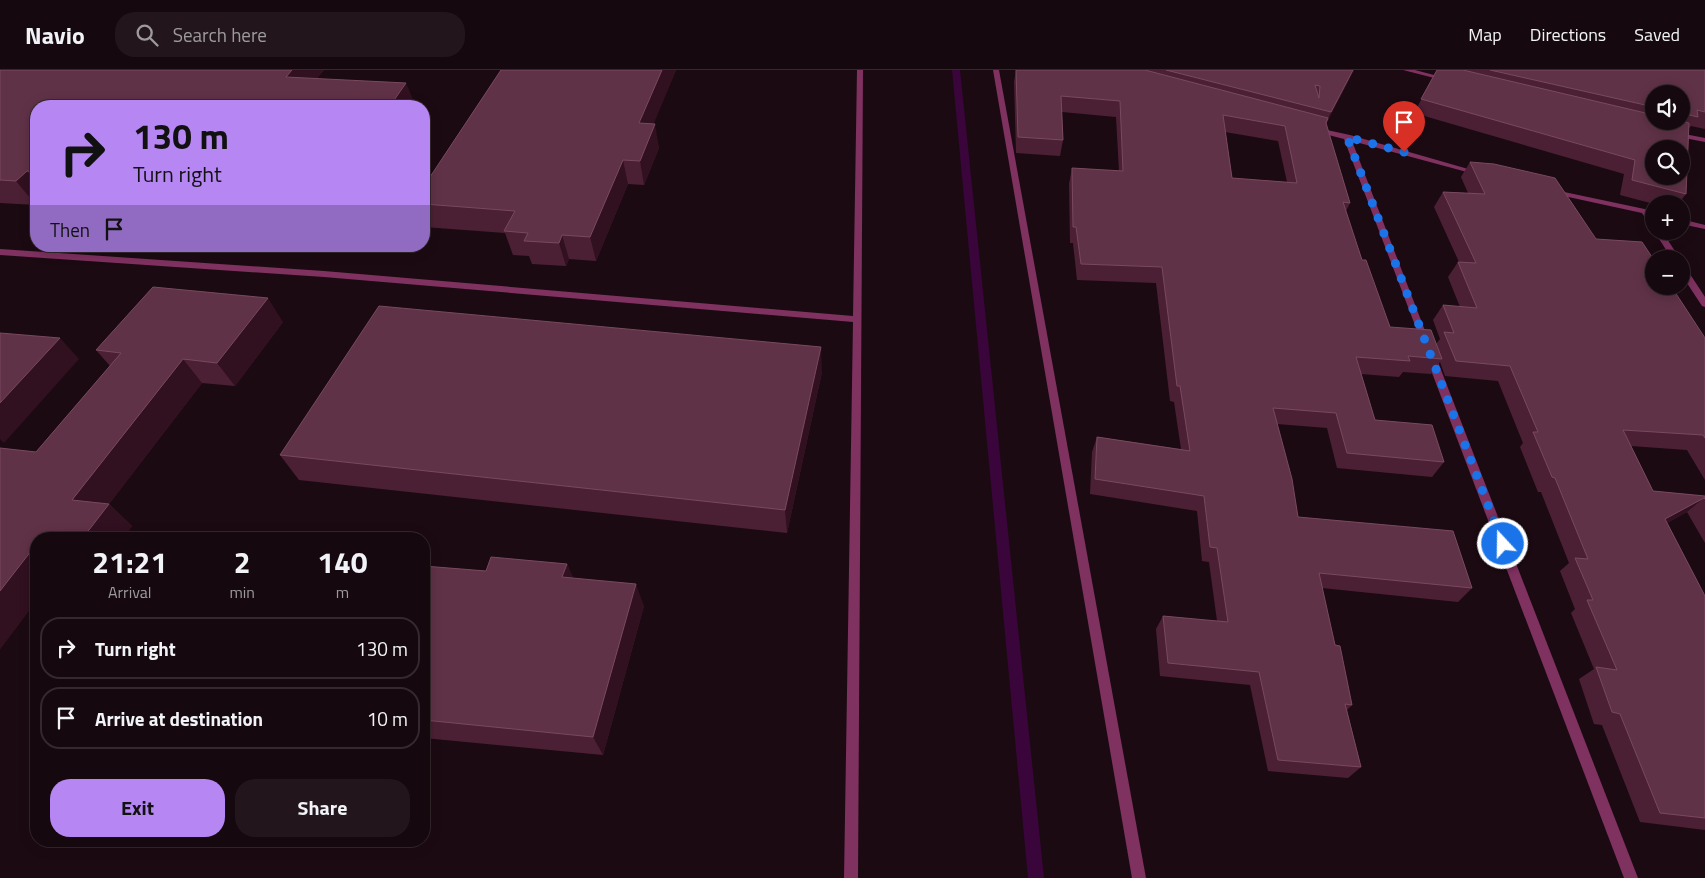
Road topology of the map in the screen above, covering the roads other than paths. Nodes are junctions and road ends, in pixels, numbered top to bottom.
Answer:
1 (860, 70) edge
2 (996, 70) edge
3 (1406, 70) edge
4 (1454, 81) edge
5 (1308, 127) edge
6 (1666, 131) edge
7 (1347, 137) junction
8 (1705, 140) edge
9 (1489, 176) edge
10 (1544, 188) edge
11 (1645, 211) edge
12 (1690, 223) edge
13 (1705, 227) edge
14 (0, 252) edge
15 (1690, 281) edge
16 (1705, 304) edge
17 (856, 318) junction
18 (851, 878) edge
19 (1139, 878) edge
20 (1631, 878) edge

1 - 17 street
2 - 19 street
3 - 4 street
5 - 7 street
6 - 8 street
7 - 9 street
7 - 20 street
10 - 11 street
12 - 13 street
14 - 17 street
15 - 16 street
17 - 18 street

